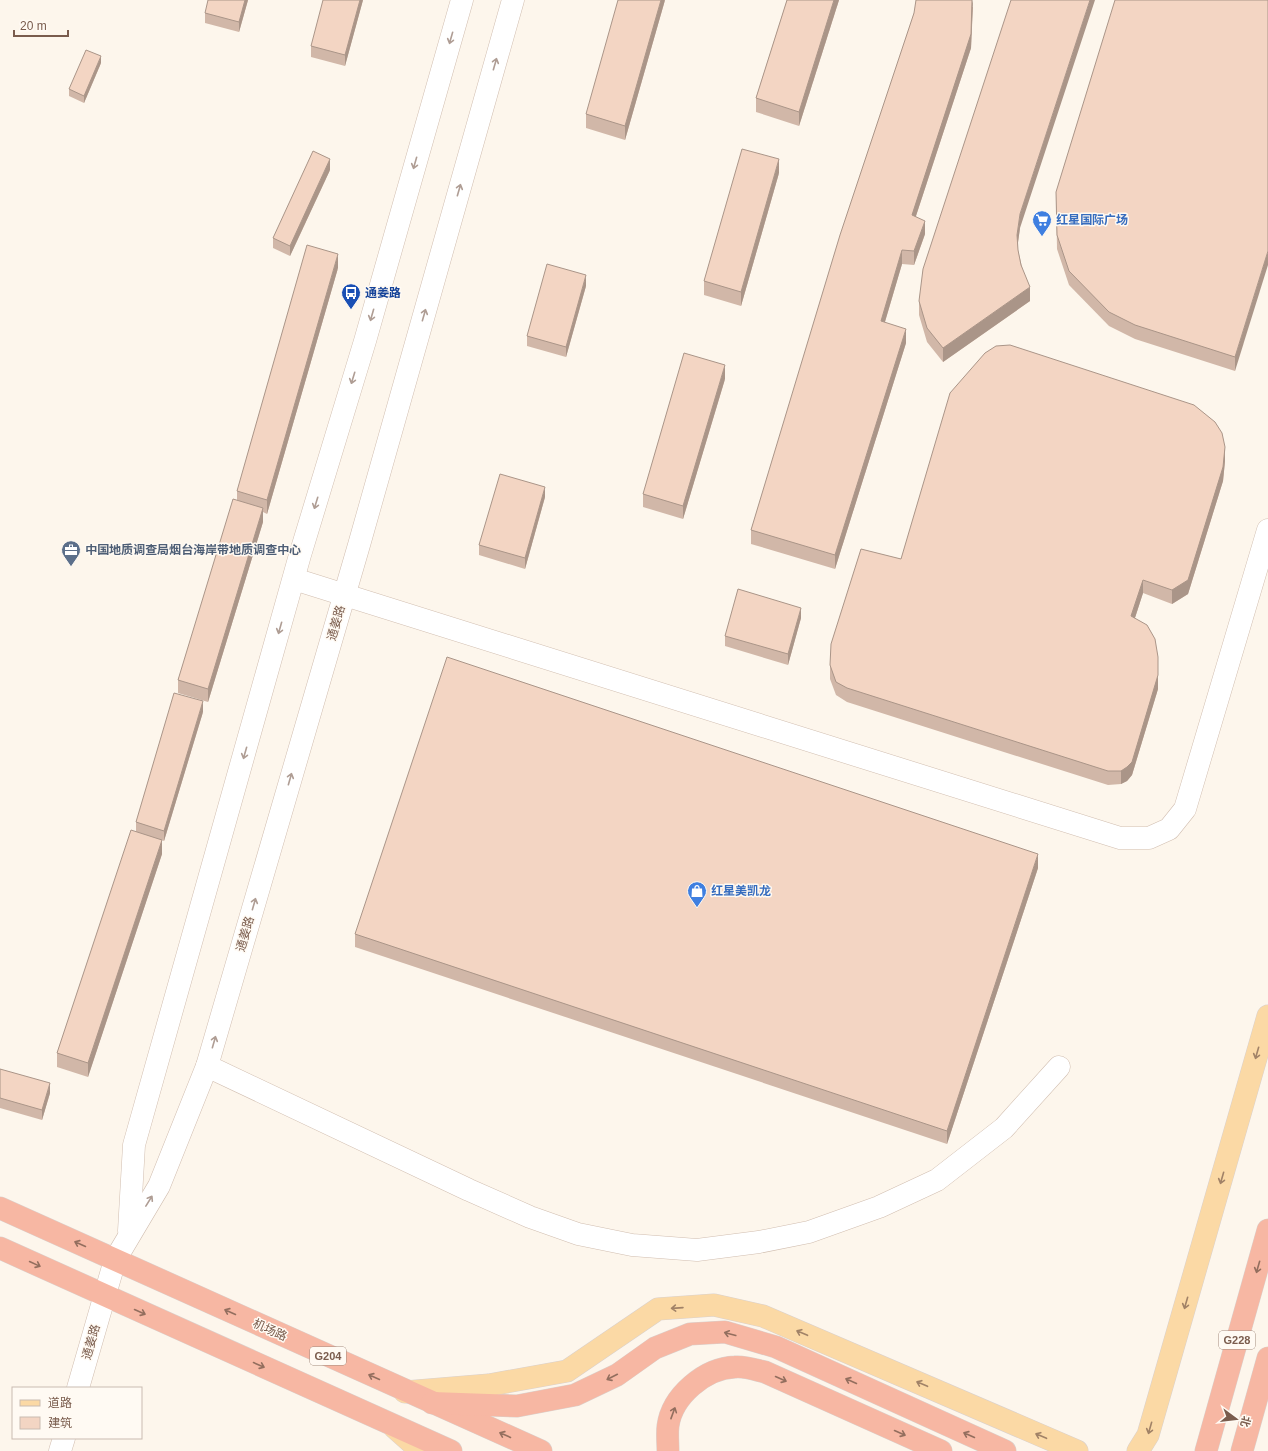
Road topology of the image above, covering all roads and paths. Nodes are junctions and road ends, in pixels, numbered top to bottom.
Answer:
1 (462, 0) edge
2 (513, 0) edge
3 (1268, 530) edge
4 (294, 579) junction
5 (344, 594) junction
6 (1268, 1016) edge
7 (207, 1066) junction
8 (1059, 1067) dead end
9 (0, 1208) edge
10 (1268, 1230) edge
11 (129, 1234) junction
12 (0, 1248) edge
13 (115, 1260) junction
14 (104, 1296) junction
15 (1268, 1358) edge
16 (78, 1387) edge
17 (405, 1392) junction
18 (432, 1403) junction
19 (1219, 1407) junction
20 (64, 1439) edge
21 (420, 1444) edge
22 (60, 1451) edge
23 (440, 1451) edge
24 (452, 1451) edge
25 (541, 1451) edge
26 (668, 1451) edge
27 (941, 1451) edge
28 (1005, 1451) edge
29 (1077, 1451) edge
30 (1138, 1451) edge
31 (1202, 1451) edge
32 (1206, 1451) edge
33 (1242, 1451) edge

1 -> 4 street, 通姜路
5 -> 2 street, 通姜路
3 - 5 street
4 - 5 street
4 -> 11 street, 通姜路
7 -> 5 street, 通姜路
6 -> 30 main road
7 - 8 street
11 -> 7 street, 通姜路
13 -> 9 highway, 机场路 / G204
10 -> 19 highway, G228
11 - 13 street, 通姜路
12 -> 14 highway
13 - 14 street, 通姜路
17 -> 13 highway, 机场路 / G204
14 - 16 street, 通姜路
14 -> 21 highway
15 - 33 highway, G228
17 - 18 highway, 机场路 / G204
29 -> 17 main road
25 -> 18 highway, 机场路 / G204
28 -> 18 highway
19 - 31 highway
19 - 32 highway, G228
20 - 22 street
21 - 23 highway
21 - 24 highway
26 -> 27 highway

